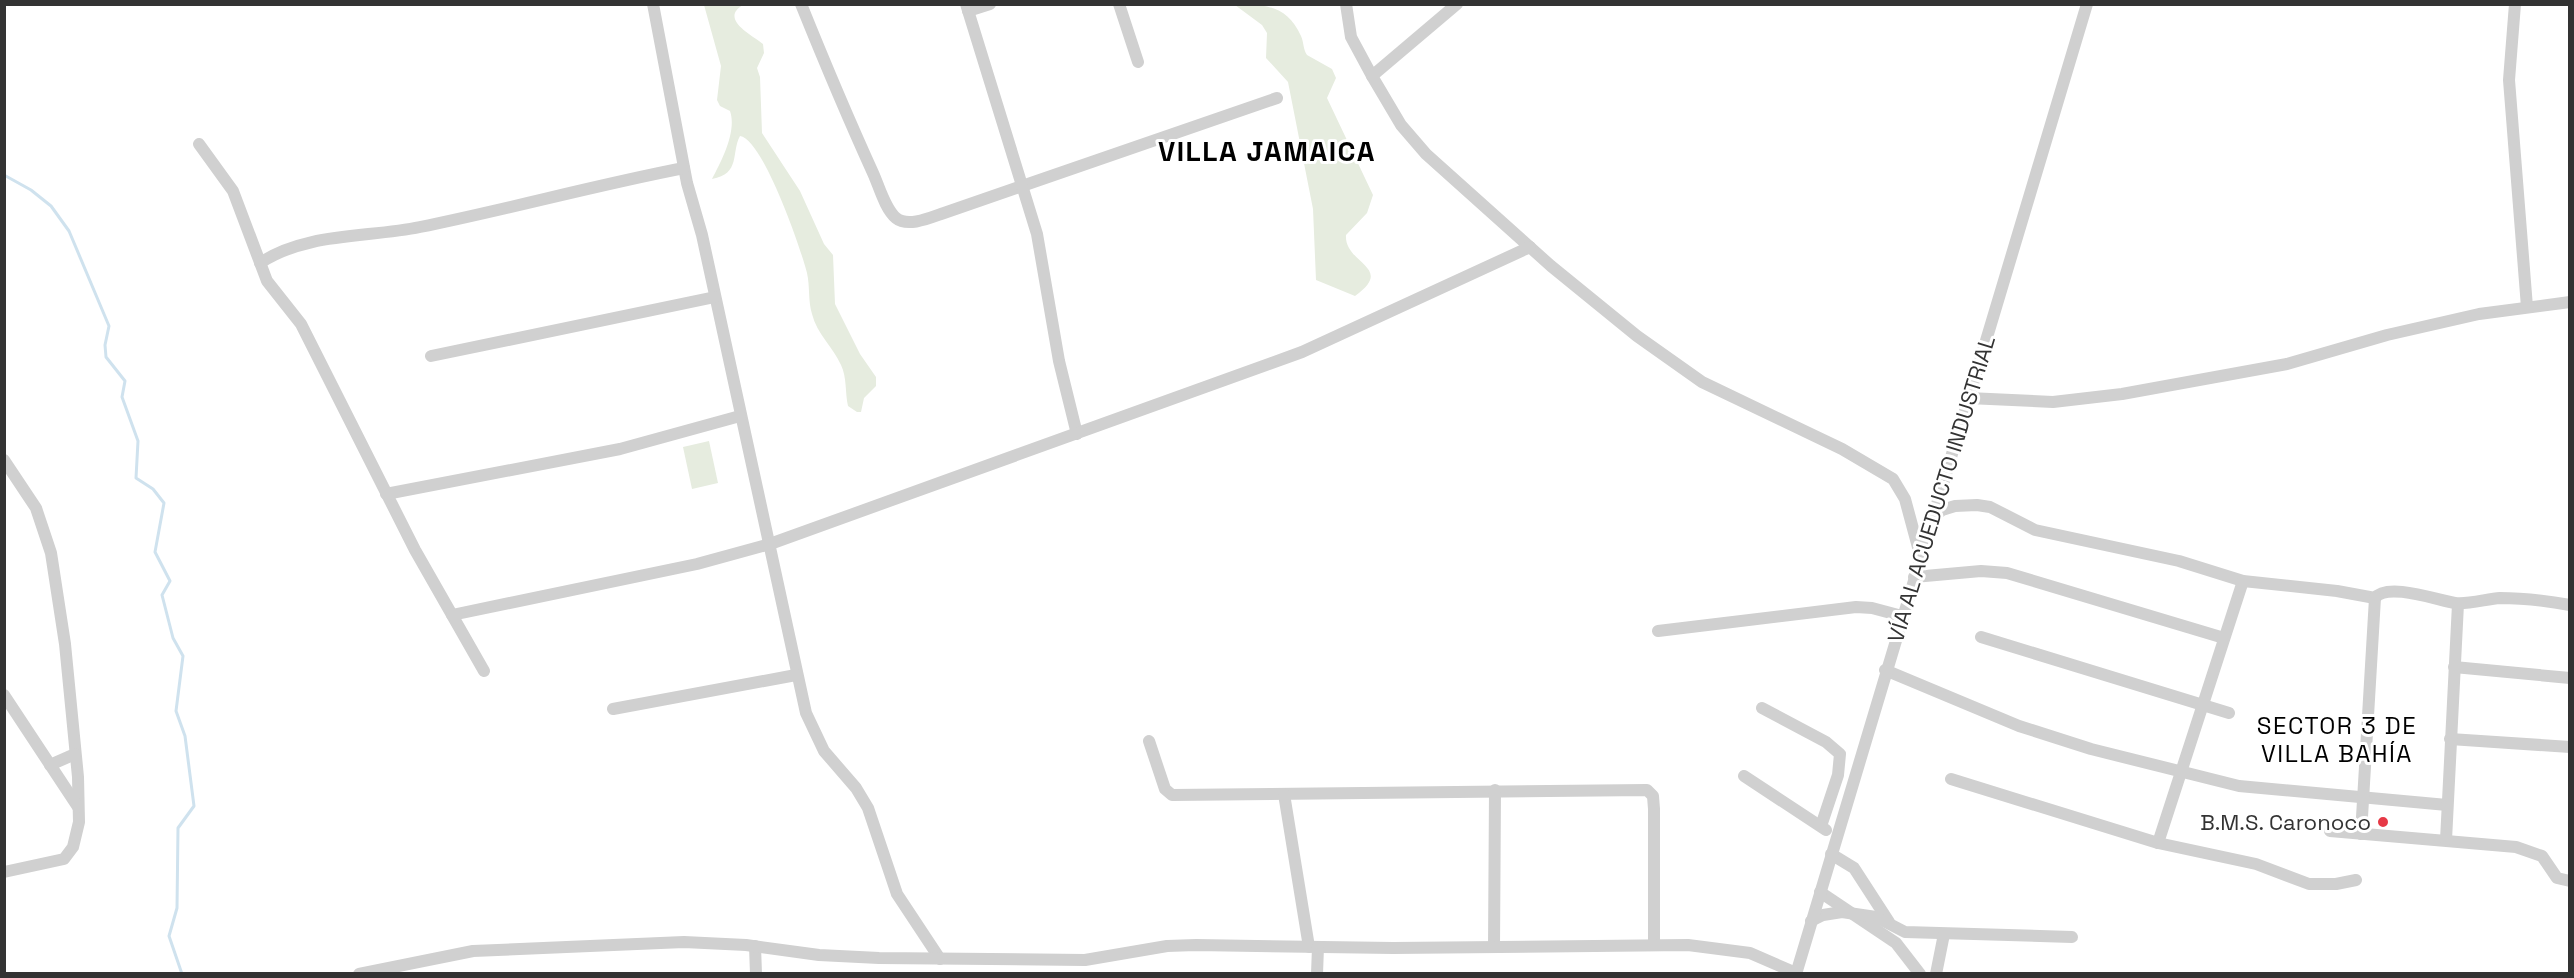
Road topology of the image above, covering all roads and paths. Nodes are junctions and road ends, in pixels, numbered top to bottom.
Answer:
1 (653, 4) edge
2 (801, 4) edge
3 (990, 4) edge
4 (1119, 4) edge
5 (1346, 4) edge
6 (1457, 4) edge
7 (2087, 4) edge
8 (2515, 4) edge
9 (967, 8) edge
10 (1138, 62) dead end
11 (1372, 76) junction
12 (1277, 98) dead end
13 (200, 144) dead end
14 (684, 168) junction
15 (1023, 186) junction
16 (1530, 247) junction
17 (260, 263) junction
18 (715, 297) junction
19 (2570, 302) edge
20 (2527, 307) junction
21 (431, 356) dead end
22 (1968, 398) junction
23 (740, 416) junction
24 (1077, 434) junction
25 (4, 460) edge
26 (386, 494) junction
27 (1931, 519) junction
28 (770, 544) junction
29 (1920, 556) junction
30 (1914, 577) junction
31 (2243, 581) junction
32 (2375, 598) junction
33 (2458, 604) junction
34 (2570, 605) edge
35 (452, 615) junction
36 (1902, 616) junction
37 (1658, 631) dead end
38 (1982, 637) dead end
39 (2224, 639) junction
40 (2454, 667) junction
41 (1885, 670) junction
42 (484, 671) dead end
43 (796, 675) junction
44 (2570, 678) edge
45 (4, 695) edge
46 (2203, 704) junction
47 (1762, 708) dead end
48 (613, 709) dead end
49 (2229, 712) dead end
50 (2450, 739) junction
51 (1149, 741) dead end
52 (2570, 747) edge
53 (75, 754) junction
54 (50, 765) junction
55 (2181, 772) junction
56 (1744, 776) dead end
57 (1951, 779) dead end
58 (1495, 790) junction
59 (1284, 794) junction
60 (2363, 799) junction
61 (2447, 805) junction
62 (78, 808) junction
63 (1821, 826) junction
64 (2330, 831) dead end
65 (2361, 834) junction
66 (1836, 837) junction
67 (2446, 840) junction
68 (2158, 843) junction
69 (1831, 854) junction
70 (4, 872) edge
71 (2356, 880) dead end
72 (2570, 882) edge
73 (1820, 892) junction
74 (1855, 914) junction
75 (1811, 921) junction
76 (1894, 929) junction
77 (1944, 934) junction
78 (2072, 937) dead end
79 (1654, 945) junction
80 (755, 946) junction
81 (1313, 947) junction
82 (1494, 947) junction
83 (1901, 947) junction
84 (940, 959) junction
85 (1796, 973) edge
86 (359, 974) edge
87 (756, 974) edge
88 (1317, 974) edge
89 (1920, 974) edge
90 (1936, 974) edge

1 - 14 street
2 - 15 street
3 - 9 street
4 - 10 street
5 - 11 street
6 - 11 street
7 - 22 street, VÍA AL ACUEDUCTO INDUSTRIAL
8 - 20 street
9 - 15 street
11 - 16 street
12 - 15 street
13 - 17 street
14 - 17 street
14 - 18 street
15 - 24 street
16 - 24 street
16 - 29 street
17 - 26 street
18 - 21 street
18 - 23 street
19 - 20 street
20 - 22 street
22 - 27 street, VÍA AL ACUEDUCTO INDUSTRIAL
23 - 26 street
23 - 28 street
24 - 28 street
25 - 53 street
26 - 35 street
27 - 29 street, VÍA AL ACUEDUCTO INDUSTRIAL
27 - 31 street
28 - 35 street
28 - 43 street
29 - 30 street, VÍA AL ACUEDUCTO INDUSTRIAL
30 - 36 street, VÍA AL ACUEDUCTO INDUSTRIAL
30 - 39 street
31 - 32 street
31 - 39 street
32 - 33 street
32 - 60 street
33 - 34 street
33 - 40 street
35 - 42 street
36 - 37 street
36 - 41 street, VÍA AL ACUEDUCTO INDUSTRIAL
38 - 46 street
39 - 46 street
40 - 44 street
40 - 50 street
41 - 55 street
41 - 66 street, VÍA AL ACUEDUCTO INDUSTRIAL
43 - 48 street
43 - 84 street
45 - 54 street
46 - 49 street
46 - 55 street
47 - 63 street
50 - 52 street
50 - 61 street
51 - 59 street
53 - 54 street
53 - 62 street
54 - 62 street
55 - 60 street
55 - 68 street
56 - 63 street
57 - 68 street
58 - 59 street
58 - 79 street
58 - 82 street
59 - 81 street
60 - 61 street
60 - 65 street
61 - 67 street
62 - 70 street
63 - 66 street
64 - 65 street
65 - 67 street
66 - 69 street, VÍA AL ACUEDUCTO INDUSTRIAL
67 - 72 street
68 - 71 street
69 - 73 street, VÍA AL ACUEDUCTO INDUSTRIAL
69 - 76 street
73 - 74 street
73 - 75 street, VÍA AL ACUEDUCTO INDUSTRIAL
74 - 75 street
74 - 76 street
74 - 83 street
75 - 85 street, VÍA AL ACUEDUCTO INDUSTRIAL
76 - 77 street
76 - 83 street
77 - 78 street
77 - 90 street
79 - 82 street
79 - 85 street
80 - 84 street
80 - 86 street
80 - 87 street
81 - 82 street
81 - 84 street
81 - 88 street
83 - 89 street

